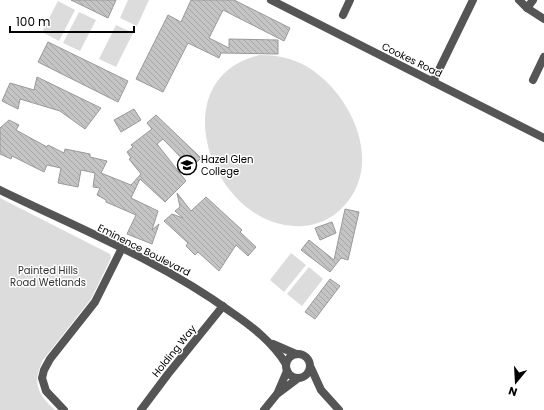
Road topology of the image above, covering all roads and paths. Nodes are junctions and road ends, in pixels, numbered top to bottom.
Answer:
1 (271, 0) edge
2 (350, 0) edge
3 (473, 0) edge
4 (519, 0) edge
5 (533, 0) edge
6 (527, 8) junction
7 (343, 14) dead end
8 (544, 19) edge
9 (544, 57) edge
10 (533, 80) dead end
11 (433, 82) junction
12 (544, 138) edge
13 (0, 190) edge
14 (122, 248) junction
15 (223, 306) junction
16 (270, 343) junction
17 (296, 354) junction
18 (286, 367) junction
19 (311, 368) junction
20 (300, 378) junction
21 (322, 390) junction
22 (277, 394) junction
23 (64, 410) edge
24 (141, 410) edge
25 (264, 410) edge
26 (339, 410) edge

1 - 11 street, Cookes Road
2 - 7 street
3 - 11 street
4 - 6 street
5 - 6 street
6 - 8 street
9 - 10 street
11 - 12 street, Cookes Road
13 - 14 street, Eminence Boulevard
14 - 15 street, Eminence Boulevard
14 - 23 street
15 - 16 street, Eminence Boulevard
15 - 24 street, Holding Way
16 - 17 street, Eminence Boulevard
16 - 18 street, Eminence Boulevard
17 - 18 street
17 - 19 street
18 - 20 street
18 - 22 street
19 - 20 street
19 - 21 street
20 - 21 street
20 - 22 street
21 - 26 street
22 - 25 street

